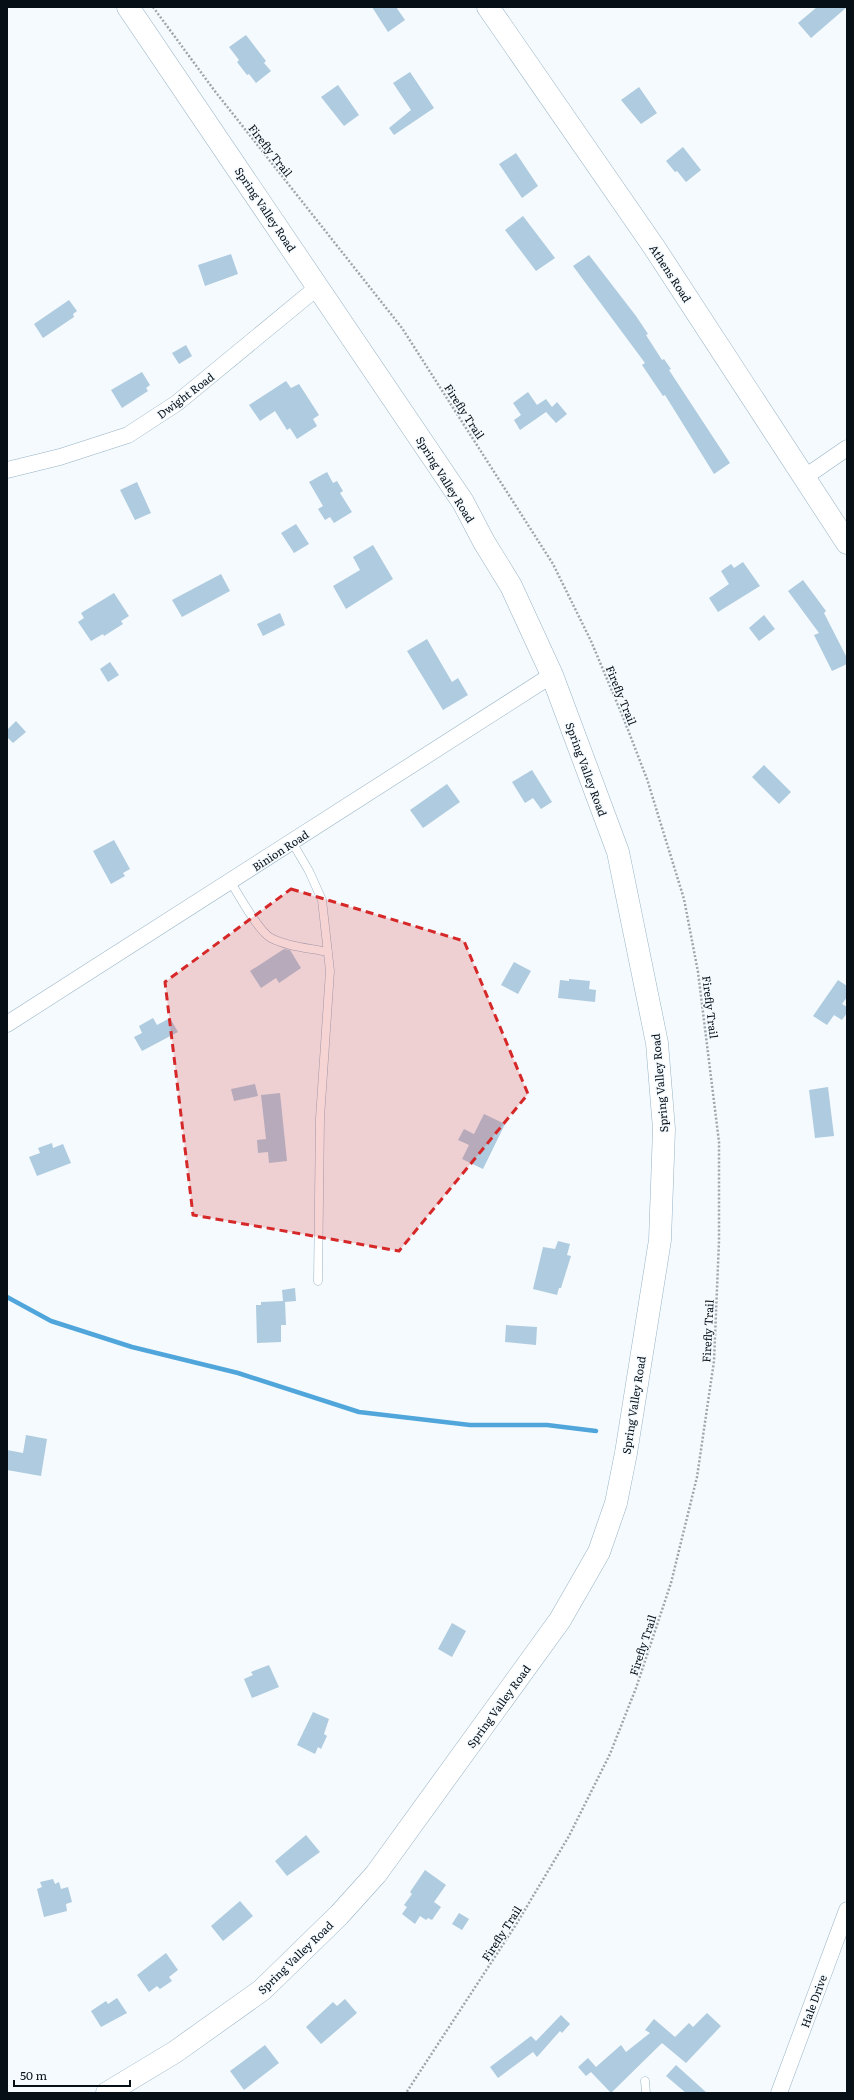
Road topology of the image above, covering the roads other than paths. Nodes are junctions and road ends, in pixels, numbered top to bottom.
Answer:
1 (128, 7) edge
2 (488, 7) edge
3 (319, 286) junction
4 (847, 448) edge
5 (7, 470) edge
6 (805, 476) junction
7 (847, 542) edge
8 (552, 675) junction
9 (292, 842) junction
10 (230, 881) junction
11 (328, 952) junction
12 (7, 1024) edge
13 (318, 1281) dead end
14 (847, 1910) edge
15 (645, 2081) dead end
16 (107, 2093) edge
17 (646, 2093) edge
18 (779, 2093) edge

1 - 3 street, Spring Valley Road
2 - 6 street, Athens Road
3 - 5 street, Dwight Road
3 - 8 street, Spring Valley Road
4 - 6 street
6 - 7 street, Athens Road
8 - 9 street, Binion Road
8 - 16 street, Spring Valley Road
9 - 10 street, Binion Road
9 - 11 lane
10 - 11 lane
10 - 12 street, Binion Road
11 - 13 lane
14 - 18 street, Hale Drive
15 - 17 lane

